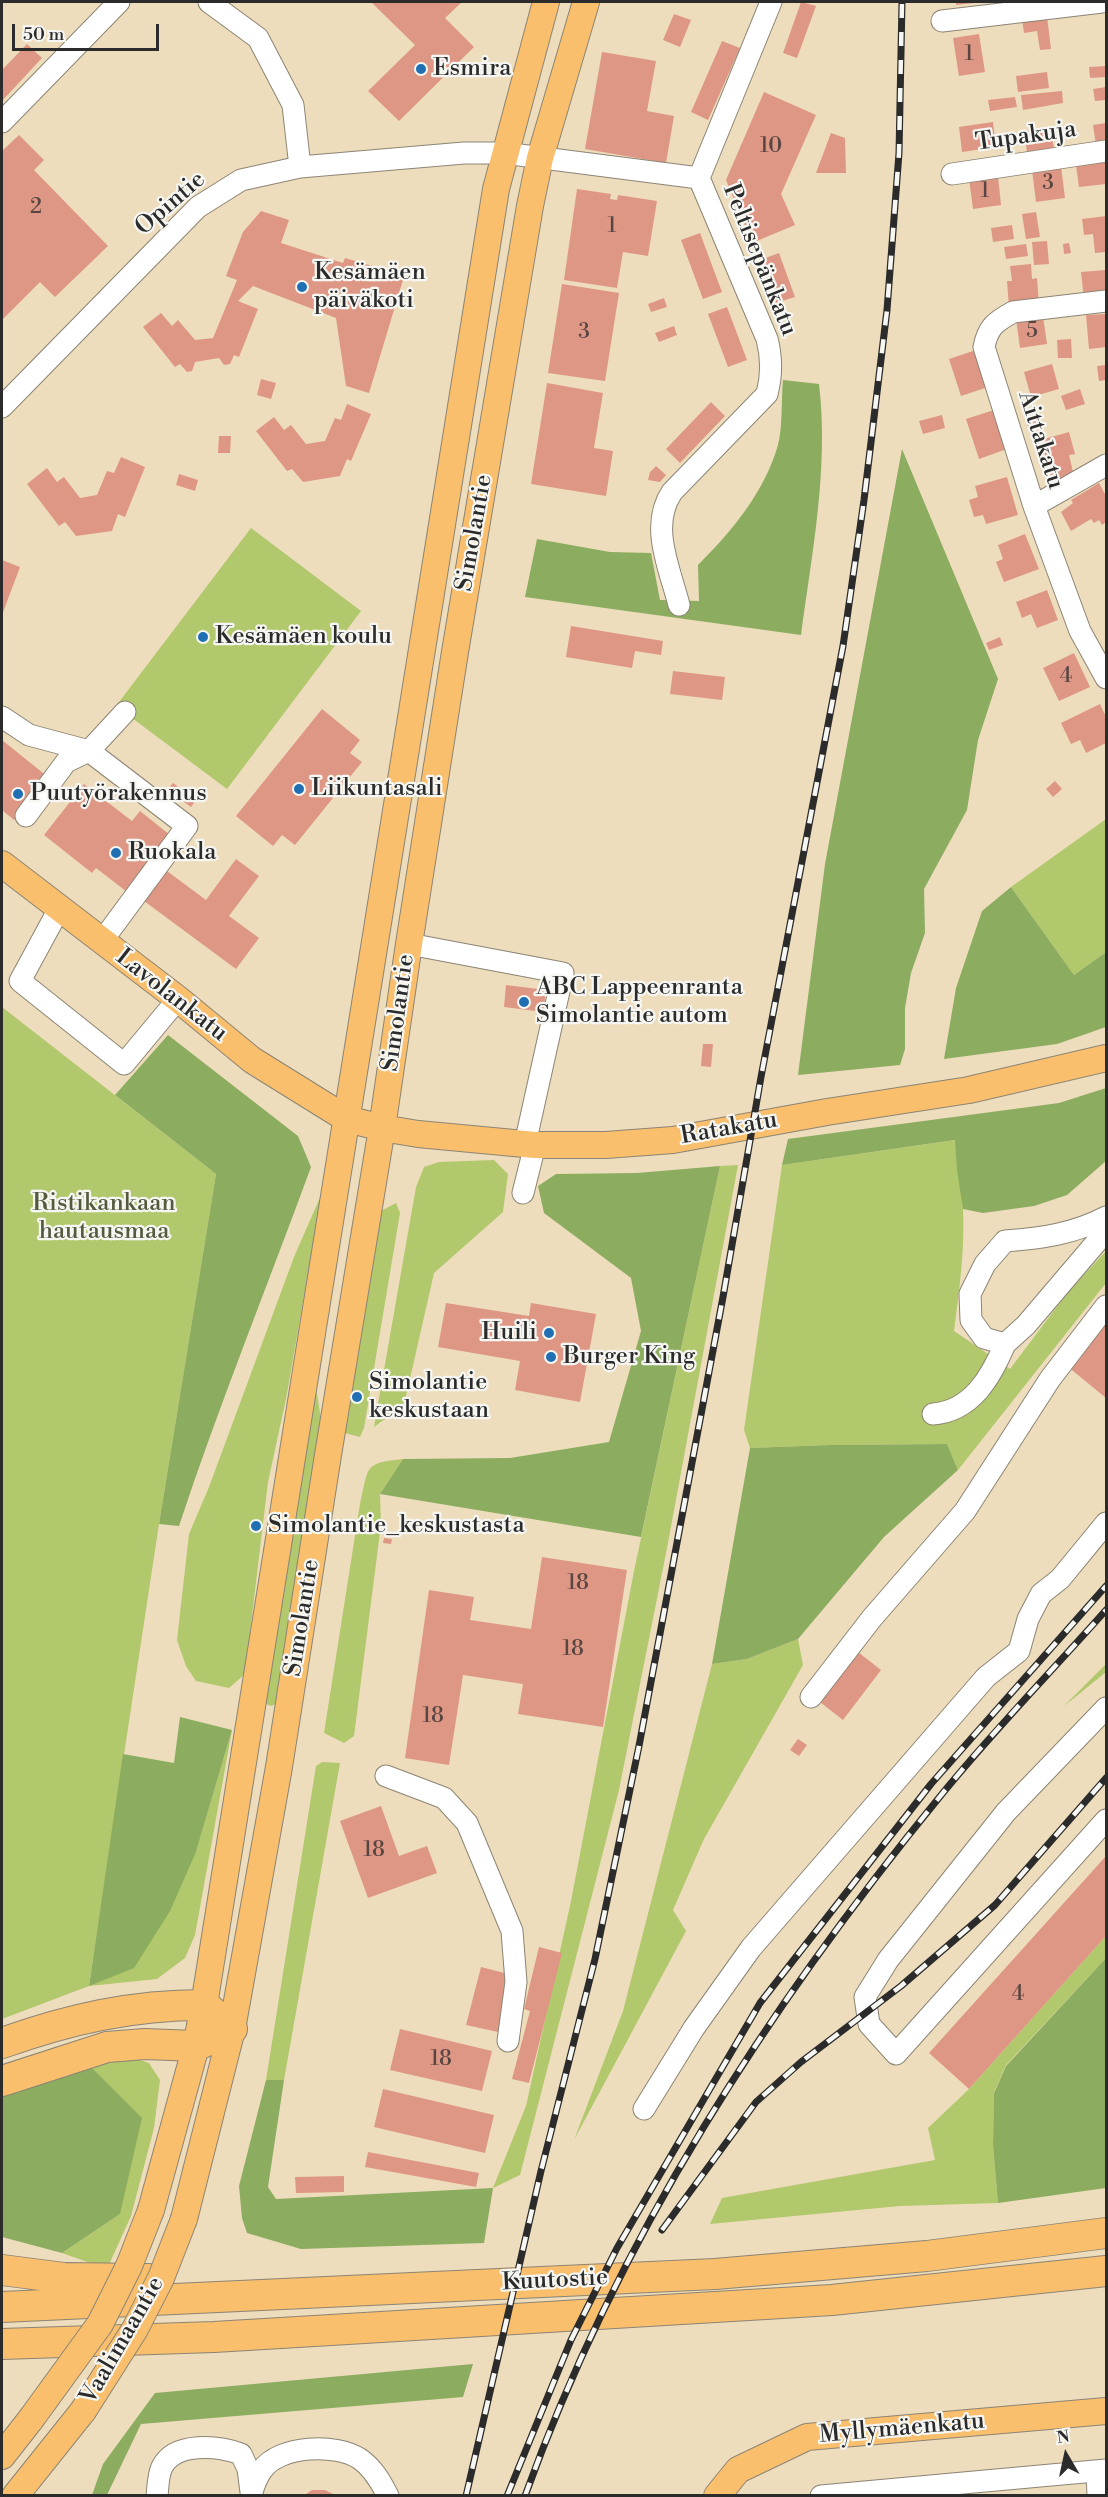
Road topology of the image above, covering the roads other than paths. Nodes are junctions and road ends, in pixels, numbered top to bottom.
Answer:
1 (118, 2) edge
2 (209, 2) edge
3 (546, 2) edge
4 (586, 2) edge
5 (771, 2) edge
6 (1102, 2) edge
7 (942, 21) dead end
8 (2, 123) edge
9 (1107, 151) edge
10 (504, 153) junction
11 (540, 158) junction
12 (300, 166) junction
13 (952, 174) dead end
14 (699, 178) junction
15 (1107, 301) edge
16 (2, 407) edge
17 (1107, 465) edge
18 (1034, 506) junction
19 (679, 605) dead end
20 (1107, 678) edge
21 (125, 712) dead end
22 (2, 717) edge
23 (89, 751) junction
24 (26, 816) dead end
25 (2, 864) edge
26 (59, 909) junction
27 (102, 941) junction
28 (409, 944) junction
29 (178, 999) junction
30 (1107, 1058) edge
31 (347, 1119) junction
32 (382, 1128) junction
33 (530, 1145) junction
34 (523, 1193) dead end
35 (1107, 1216) edge
36 (1107, 1231) edge
37 (1107, 1306) edge
38 (1005, 1344) junction
39 (933, 1414) dead end
40 (1107, 1523) edge
41 (811, 1697) dead end
42 (1107, 1708) edge
43 (386, 1776) dead end
44 (1107, 1820) edge
45 (204, 2005) junction
46 (232, 2029) junction
47 (508, 2042) dead end
48 (2, 2043) edge
49 (196, 2046) junction
50 (2, 2081) edge
51 (644, 2109) dead end
52 (1107, 2233) edge
53 (2, 2270) edge
54 (1107, 2271) edge
55 (715, 2274) junction
56 (2, 2307) edge
57 (214, 2337) junction
58 (2, 2344) edge
59 (2, 2357) edge
60 (1107, 2411) edge
61 (241, 2454) junction
62 (2, 2456) edge
63 (280, 2456) junction
64 (1102, 2470) edge
65 (949, 2490) edge
66 (251, 2494) edge
67 (15, 2496) edge
68 (157, 2496) edge
69 (388, 2496) edge
70 (717, 2496) edge
71 (821, 2496) edge
72 (1098, 2496) edge

1 - 8 street
2 - 12 street
3 - 10 main road, Simolantie
4 - 11 main road, Simolantie
5 - 14 street, Peltisepänkatu
6 - 7 street
9 - 13 street, Tupakuja
10 - 11 street, Opintie
10 - 12 street, Opintie
10 - 31 main road, Simolantie
11 - 14 street, Peltisepänkatu
11 - 28 main road, Simolantie
12 - 16 street, Opintie
14 - 19 street, Peltisepänkatu
15 - 18 street, Aittakatu
17 - 18 street
18 - 20 street, Aittakatu
21 - 23 street
22 - 23 street
23 - 24 street
23 - 27 street
25 - 26 main road, Lavolankatu
26 - 27 main road, Lavolankatu
26 - 29 street
27 - 29 main road, Lavolankatu
28 - 32 main road, Simolantie
28 - 33 street
29 - 31 main road, Lavolankatu
30 - 33 main road, Ratakatu
31 - 32 main road, Ratakatu
31 - 45 main road, Simolantie
32 - 33 main road, Ratakatu
32 - 46 main road, Simolantie
33 - 34 street
35 - 38 street
36 - 38 street
37 - 41 street
38 - 39 street
40 - 51 street
42 - 44 street
43 - 47 street
45 - 46 highway
45 - 48 highway
45 - 49 main road, Vaalimaantie
46 - 49 highway
46 - 67 main road, Vaalimaantie, bridge
49 - 50 highway
49 - 62 main road, Vaalimaantie, bridge
52 - 55 highway, Kuutostie
53 - 55 highway
54 - 57 highway, Kuutostie
55 - 56 highway, Kuutostie
57 - 58 highway, Kuutostie
57 - 59 highway
60 - 70 main road, Myllymäenkatu
61 - 63 street
61 - 66 street
61 - 68 street
63 - 66 street
63 - 69 street
64 - 65 street
64 - 72 street
65 - 71 street

